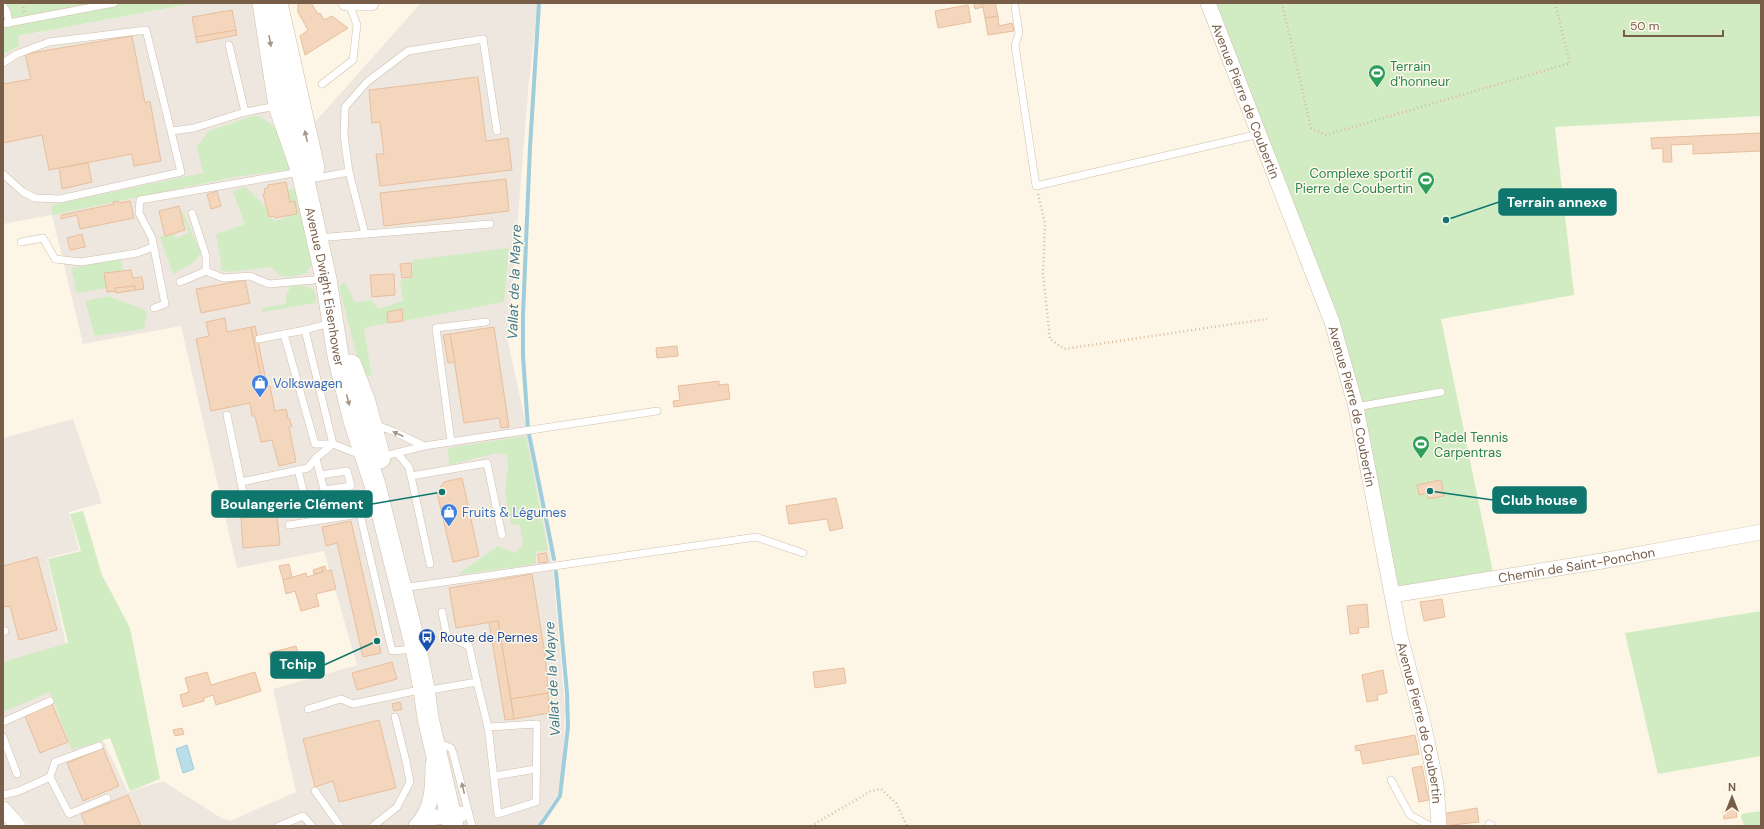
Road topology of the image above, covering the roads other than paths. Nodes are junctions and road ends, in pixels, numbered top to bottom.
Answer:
1 (114, 3) edge
2 (263, 3) edge
3 (277, 3) edge
4 (347, 3) edge
5 (371, 3) edge
6 (1208, 3) edge
7 (3, 6) edge
8 (1015, 7) dead end
9 (6, 24) edge
10 (229, 45) dead end
11 (3, 63) edge
12 (322, 84) dead end
13 (289, 104) junction
14 (244, 112) junction
15 (172, 131) junction
16 (497, 131) dead end
17 (1259, 134) junction
18 (349, 172) junction
19 (3, 174) edge
20 (309, 175) junction
21 (192, 213) dead end
22 (490, 224) dead end
23 (364, 234) junction
24 (329, 237) junction
25 (21, 242) dead end
26 (153, 247) junction
27 (206, 271) junction
28 (326, 279) junction
29 (180, 282) dead end
30 (154, 308) dead end
31 (332, 322) junction
32 (486, 322) dead end
33 (305, 330) junction
34 (284, 334) junction
35 (260, 339) dead end
36 (1441, 392) dead end
37 (1356, 407) junction
38 (657, 411) dead end
39 (227, 415) dead end
40 (371, 423) junction
41 (451, 442) junction
42 (333, 444) junction
43 (424, 446) junction
44 (382, 456) junction
45 (316, 458) junction
46 (298, 470) junction
47 (320, 475) dead end
48 (411, 476) junction
49 (241, 482) junction
50 (306, 502) dead end
51 (245, 503) dead end
52 (289, 525) dead end
53 (1761, 532) edge
54 (502, 535) dead end
55 (803, 553) dead end
56 (430, 564) dead end
57 (409, 587) junction
58 (1392, 595) junction
59 (442, 612) dead end
60 (416, 648) junction
61 (477, 682) junction
62 (430, 689) junction
63 (50, 701) dead end
64 (308, 709) dead end
65 (395, 717) dead end
66 (3, 722) edge
67 (488, 727) junction
68 (3, 737) edge
69 (438, 741) junction
70 (99, 746) dead end
71 (536, 769) junction
72 (17, 774) dead end
73 (494, 776) junction
74 (50, 777) junction
75 (1391, 780) dead end
76 (315, 791) dead end
77 (3, 795) edge
78 (107, 798) dead end
79 (3, 809) edge
80 (457, 822) edge
81 (419, 823) edge
82 (18, 826) edge
83 (279, 826) edge
84 (312, 826) edge
85 (340, 826) edge
86 (373, 826) edge
87 (1430, 826) edge
88 (1439, 826) edge

1 - 9 lane
2 -> 13 main road, Avenue Dwight Eisenhower
3 - 13 main road, Avenue Dwight Eisenhower
4 - 5 street
4 - 12 lane
6 - 17 street, Avenue Pierre de Coubertin
7 - 9 lane
8 - 17 lane
10 - 14 lane
11 - 15 lane
13 - 14 lane
13 - 20 main road, Avenue Dwight Eisenhower
14 - 15 lane
15 - 19 lane
16 - 18 lane
17 - 37 street, Avenue Pierre de Coubertin
18 - 20 lane
18 - 23 lane
20 - 24 main road, Avenue Dwight Eisenhower
20 - 26 lane
20 - 28 main road, Avenue Dwight Eisenhower
21 - 27 lane
22 - 23 lane
23 - 24 lane
24 - 40 main road, Avenue Dwight Eisenhower
25 - 26 lane
26 - 30 lane
27 - 28 lane
27 - 29 lane
28 - 31 main road, Avenue Dwight Eisenhower
31 - 33 lane
31 -> 44 main road, Avenue Dwight Eisenhower
32 - 41 lane
33 - 34 lane
33 - 42 lane
34 - 35 lane
34 - 42 lane
36 - 37 lane
37 - 58 street, Avenue Pierre de Coubertin
38 - 41 lane
39 - 49 lane
43 -> 40 lane
40 - 44 main road, Avenue Dwight Eisenhower
41 - 43 lane
42 - 44 lane
42 - 45 lane
43 - 44 lane
44 - 48 lane
44 - 57 main road, Avenue Dwight Eisenhower
44 - 60 main road, Avenue Dwight Eisenhower
45 - 46 lane
45 - 47 lane
46 - 49 lane
46 - 50 lane
48 - 54 lane
48 - 56 lane
49 - 51 lane
52 - 60 lane
53 - 58 street, Chemin de Saint-Ponchon
55 - 57 lane
57 - 62 main road, Avenue Dwight Eisenhower
58 - 88 street, Avenue Pierre de Coubertin
59 - 61 lane
60 - 62 main road, Avenue Dwight Eisenhower
61 - 62 lane
61 - 67 lane
62 - 64 lane
62 - 69 main road, Avenue Dwight Eisenhower
63 - 66 lane
65 - 86 lane
67 - 71 lane
67 - 73 lane
68 - 72 lane
69 - 80 main road, Avenue Dwight Eisenhower
69 - 81 street
70 - 74 lane
71 - 73 lane
71 - 73 lane
74 - 77 lane
74 - 78 lane
75 - 87 lane
76 - 85 lane
79 - 82 street
80 - 81 street
83 - 84 lane

